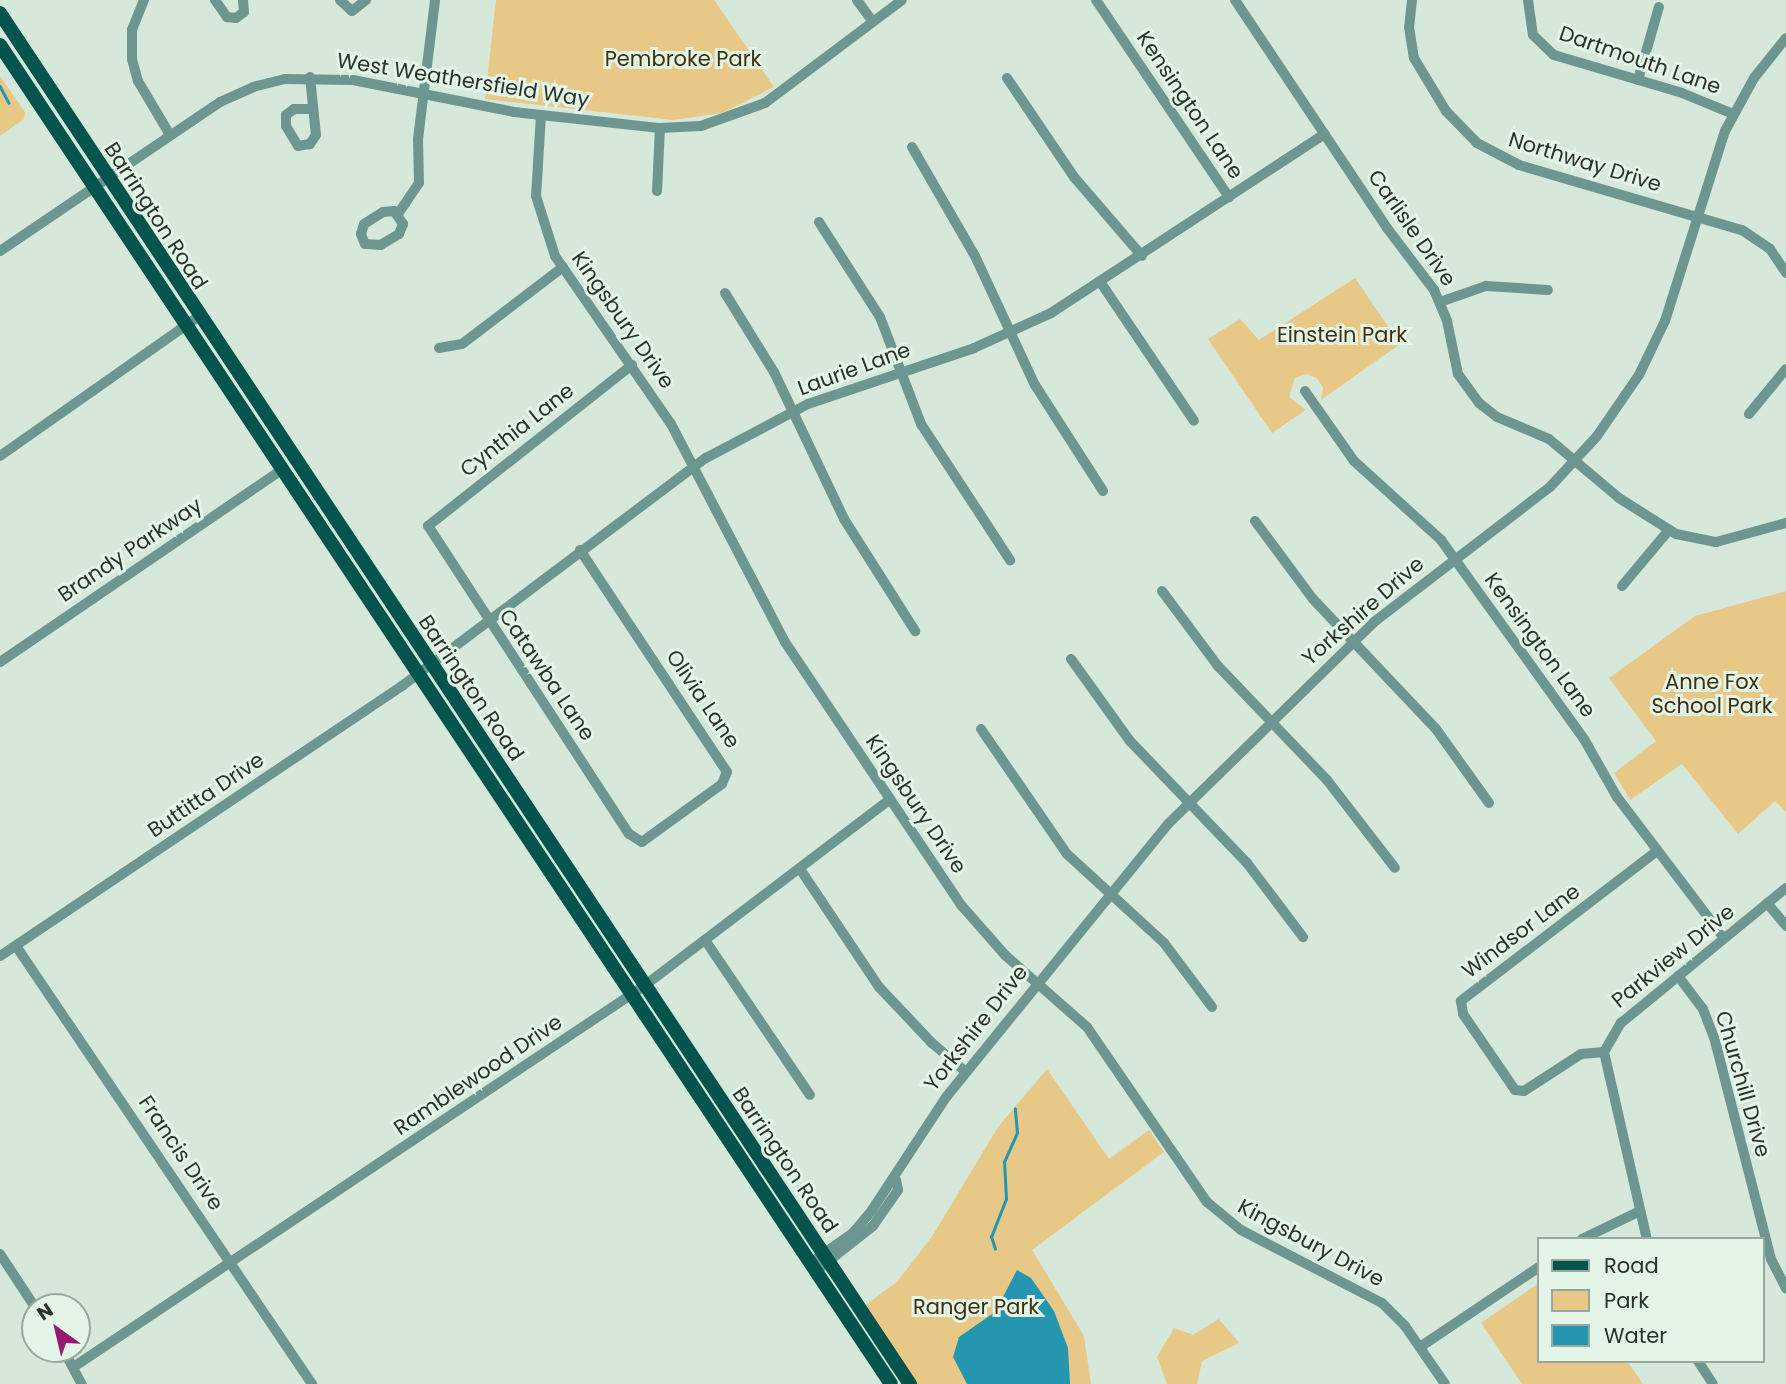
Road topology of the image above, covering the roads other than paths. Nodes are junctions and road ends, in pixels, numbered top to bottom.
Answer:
1 (144, 0) edge
2 (215, 0) edge
3 (243, 0) edge
4 (340, 0) edge
5 (366, 0) edge
6 (435, 0) edge
7 (856, 0) edge
8 (902, 0) edge
9 (1097, 0) edge
10 (1235, 0) edge
11 (1412, 0) edge
12 (1528, 0) edge
13 (1659, 7) dead end
14 (0, 13) edge
15 (873, 22) junction
16 (1786, 38) edge
17 (0, 45) edge
18 (310, 77) junction
19 (1007, 78) dead end
20 (1638, 80) junction
21 (426, 94) junction
22 (313, 109) dead end
23 (1733, 114) junction
24 (541, 115) junction
25 (660, 128) junction
26 (1325, 134) junction
27 (170, 135) junction
28 (912, 147) dead end
29 (106, 178) junction
30 (93, 186) junction
31 (657, 191) dead end
32 (1229, 197) junction
33 (398, 214) dead end
34 (1698, 216) junction
35 (819, 222) dead end
36 (0, 251) edge
37 (1142, 256) junction
38 (563, 267) junction
39 (1786, 273) edge
40 (1101, 282) junction
41 (1548, 290) dead end
42 (725, 293) dead end
43 (1440, 302) junction
44 (198, 317) junction
45 (184, 326) junction
46 (1009, 333) junction
47 (439, 348) dead end
48 (632, 365) junction
49 (1786, 369) edge
50 (900, 372) junction
51 (1305, 391) dead end
52 (793, 411) junction
53 (1749, 414) dead end
54 (1194, 421) dead end
55 (0, 456) edge
56 (1576, 461) junction
57 (694, 465) junction
58 (281, 470) junction
59 (1103, 491) dead end
60 (1255, 521) dead end
61 (1786, 523) edge
62 (428, 527) joint
63 (1669, 530) junction
64 (580, 550) junction
65 (1455, 558) junction
66 (1010, 560) dead end
67 (1622, 586) dead end
68 (1162, 591) dead end
69 (488, 621) junction
70 (915, 631) dead end
71 (1353, 642) junction
72 (1071, 659) dead end
73 (0, 662) edge
74 (431, 665) junction
75 (417, 675) junction
76 (1271, 722) junction
77 (981, 729) dead end
78 (890, 799) junction
79 (1489, 803) dead end
80 (1188, 804) junction
81 (638, 842) joint
82 (1657, 851) junction
83 (800, 869) junction
84 (1395, 869) dead end
85 (1786, 888) edge
86 (1109, 892) junction
87 (1767, 903) junction
88 (1786, 926) edge
89 (1303, 937) dead end
90 (1724, 938) junction
91 (705, 940) junction
92 (16, 946) junction
93 (0, 956) edge
94 (1678, 976) junction
95 (1038, 981) junction
96 (644, 986) junction
97 (632, 995) junction
98 (1212, 1007) dead end
99 (1604, 1052) junction
100 (966, 1072) junction
101 (810, 1096) dead end
102 (1640, 1211) junction
103 (1585, 1237) edge
104 (1646, 1237) edge
105 (1765, 1237) edge
106 (1765, 1238) edge
107 (0, 1254) edge
108 (819, 1263) junction
109 (233, 1264) junction
110 (1538, 1268) edge
111 (1786, 1288) edge
112 (26, 1293) edge
113 (1420, 1347) junction
114 (73, 1363) edge
115 (1699, 1363) edge
116 (75, 1366) junction
117 (82, 1384) edge
118 (312, 1384) edge
119 (891, 1384) edge
120 (910, 1384) edge
121 (1445, 1384) edge
122 (1713, 1384) edge

1 - 27 street
2 - 3 street
4 - 5 street
6 - 21 street
7 - 15 street
8 - 15 street, West Weathersfield Way
9 - 32 street, Kensington Lane
10 - 26 street, Carlisle Drive
11 - 34 street, Northway Drive
12 - 20 street, Dartmouth Lane
13 - 20 street
14 - 29 main road, Barrington Road
15 - 25 street, West Weathersfield Way
16 - 23 street, Yorkshire Drive
17 - 30 main road, Barrington Road
18 - 21 street, West Weathersfield Way
18 - 22 street
18 - 27 street, West Weathersfield Way
19 - 37 street
20 - 23 street, Dartmouth Lane
21 - 24 street, West Weathersfield Way
21 - 33 street
23 - 34 street, Yorkshire Drive
24 - 25 street, West Weathersfield Way
24 - 38 street, Kingsbury Drive
25 - 31 street
26 - 32 street, Laurie Lane
26 - 43 street, Carlisle Drive
27 - 29 street, West Weathersfield Way
28 - 46 street
29 - 30 street, West Weathersfield Way
29 - 44 main road, Barrington Road
30 - 36 street, West Weathersfield Way
30 - 45 main road, Barrington Road
32 - 37 street, Laurie Lane
34 - 39 street, Northway Drive
34 - 56 street, Yorkshire Drive
35 - 50 street
37 - 40 street, Laurie Lane
38 - 47 street
38 - 48 street, Kingsbury Drive
40 - 46 street, Laurie Lane
40 - 54 street
41 - 43 street
42 - 52 street
43 - 56 street, Carlisle Drive
44 - 45 street
44 - 74 main road, Barrington Road
45 - 55 street
45 - 58 main road, Barrington Road
46 - 50 street, Laurie Lane
46 - 59 street
48 - 57 street, Kingsbury Drive
48 - 62 street, Cynthia Lane
49 - 53 street
50 - 52 street, Laurie Lane
50 - 66 street
51 - 65 street, Kensington Lane
52 - 57 street, Laurie Lane
52 - 70 street
56 - 63 street, Carlisle Drive
56 - 65 street, Yorkshire Drive
57 - 64 street, Laurie Lane
57 - 78 street, Kingsbury Drive
58 - 73 street, Brandy Parkway
58 - 75 main road, Barrington Road
60 - 71 street
61 - 63 street, Carlisle Drive
62 - 69 street, Catawba Lane
63 - 67 street
64 - 69 street, Laurie Lane
64 - 81 street, Olivia Lane
65 - 71 street, Yorkshire Drive
65 - 82 street, Kensington Lane
68 - 76 street
69 - 74 street, Laurie Lane
69 - 81 street, Catawba Lane
71 - 76 street, Yorkshire Drive
71 - 79 street
72 - 80 street
74 - 75 street, Laurie Lane
74 - 96 main road, Barrington Road
75 - 92 street, Buttitta Drive
75 - 97 main road, Barrington Road
76 - 80 street, Yorkshire Drive
76 - 84 street
77 - 86 street
78 - 83 street, Ramblewood Drive
78 - 95 street, Kingsbury Drive
80 - 86 street, Yorkshire Drive
80 - 89 street
82 - 90 street, Kensington Lane
82 - 99 street, Windsor Lane
83 - 91 street, Ramblewood Drive
83 - 100 street
85 - 87 street, Parkview Drive
86 - 95 street, Yorkshire Drive
86 - 98 street
87 - 88 street
87 - 90 street, Parkview Drive
90 - 94 street, Parkview Drive
91 - 96 street, Ramblewood Drive
91 - 101 street
92 - 93 street, Buttitta Drive
92 - 109 street, Francis Drive
94 - 99 street, Parkview Drive
94 - 105 street, Churchill Drive
95 - 100 street, Yorkshire Drive
95 - 113 street, Kingsbury Drive
96 - 97 street, Ramblewood Drive
96 - 108 main road, Barrington Road
97 - 108 main road, Barrington Road
97 - 109 street, Ramblewood Drive
99 - 102 street
100 - 108 street, Yorkshire Drive
102 - 103 street
102 - 104 street
106 - 111 street, Churchill Drive
107 - 112 street
108 - 119 main road, Barrington Road
108 - 120 main road, Barrington Road
109 - 116 street, Ramblewood Drive
109 - 118 street, Francis Drive
110 - 113 street
113 - 121 street, Kingsbury Drive
114 - 116 street
115 - 122 street
116 - 117 street

